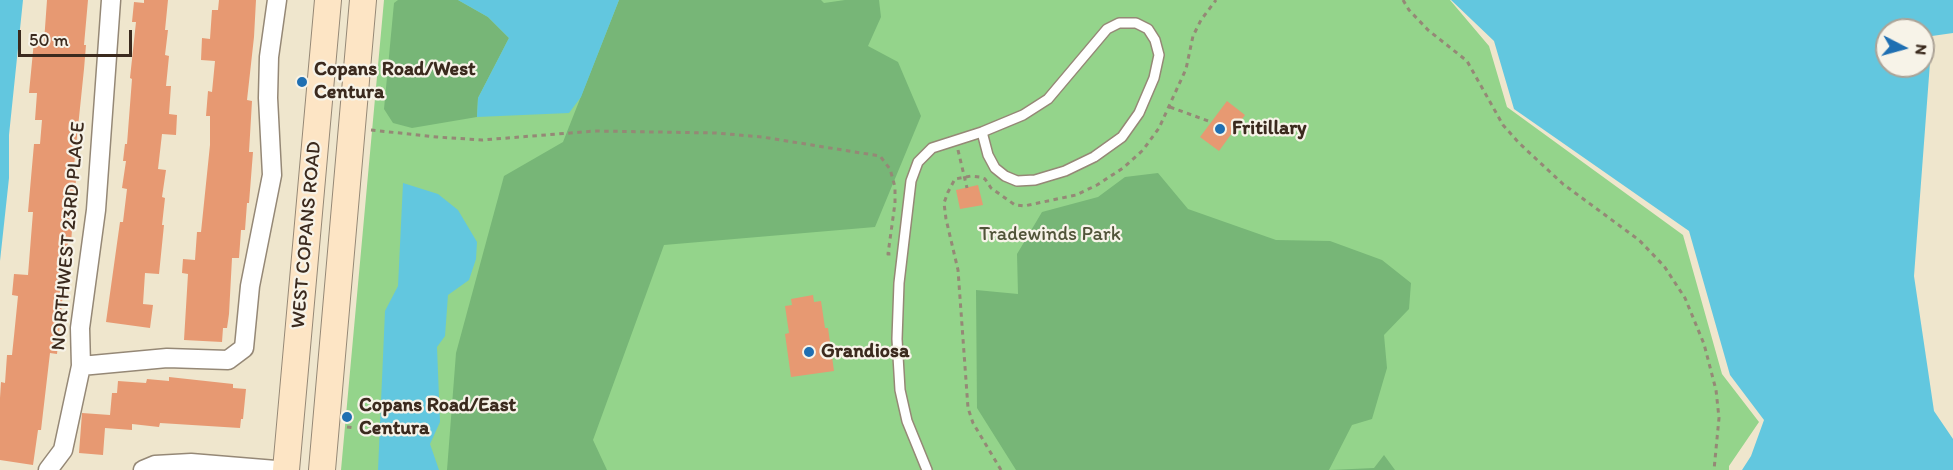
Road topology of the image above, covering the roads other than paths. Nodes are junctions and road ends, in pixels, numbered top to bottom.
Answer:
1 (111, 0) edge
2 (277, 0) edge
3 (328, 0) edge
4 (363, 0) edge
5 (323, 56) junction
6 (358, 60) junction
7 (982, 132) junction
8 (81, 366) junction
9 (151, 468) edge
10 (48, 470) edge
11 (276, 470) edge
12 (286, 470) edge
13 (322, 470) edge
14 (927, 470) edge

1 - 8 street, NORTHWEST 23RD PLACE
2 - 8 street
3 - 5 main road, WEST COPANS ROAD
4 - 6 main road, WEST COPANS ROAD
5 - 6 main road
5 - 12 main road, WEST COPANS ROAD
6 - 13 main road, WEST COPANS ROAD
7 - 7 lane
7 - 14 lane
8 - 10 street, NORTHWEST 23RD PLACE
9 - 11 street

